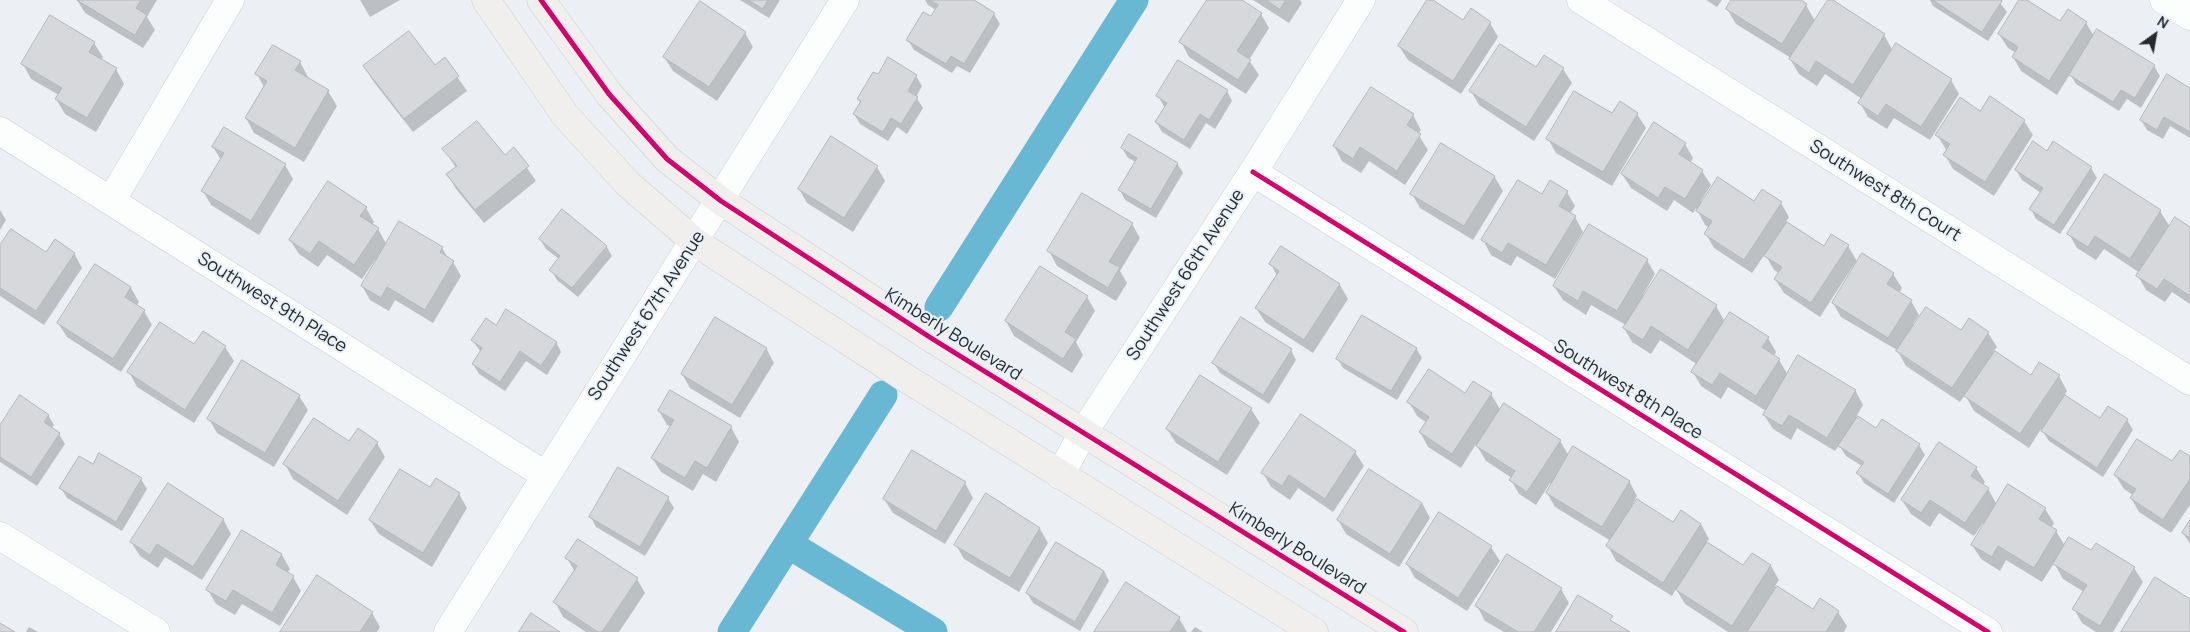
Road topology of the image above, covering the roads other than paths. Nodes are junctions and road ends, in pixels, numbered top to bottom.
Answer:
1 (230, 0) edge
2 (486, 0) edge
3 (541, 0) edge
4 (846, 0) edge
5 (1361, 0) edge
6 (1580, 0) edge
7 (2164, 0) edge
8 (2190, 16) edge
9 (0, 131) edge
10 (1253, 172) junction
11 (111, 201) junction
12 (721, 201) junction
13 (695, 242) junction
14 (2190, 381) edge
15 (1083, 433) junction
16 (545, 475) junction
17 (1060, 475) junction
18 (0, 536) edge
19 (156, 632) edge
20 (448, 632) edge
21 (1314, 632) edge
22 (1404, 632) edge
23 (1988, 632) edge

1 - 11 street
2 - 13 street
3 - 12 street, Kimberly Boulevard
4 - 12 street, Southwest 67th Avenue
5 - 10 street, Southwest 66th Avenue
6 - 14 street, Southwest 8th Court
7 - 8 street
9 - 11 street, Southwest 9th Place
10 - 15 street, Southwest 66th Avenue
10 - 23 street, Southwest 8th Place
11 - 16 street, Southwest 9th Place
12 - 13 street, Southwest 67th Avenue
12 - 15 street, Kimberly Boulevard
13 - 16 street, Southwest 67th Avenue
13 - 17 street
15 - 17 street, Southwest 66th Avenue
15 - 22 street, Kimberly Boulevard
16 - 20 street, Southwest 67th Avenue
17 - 21 street
18 - 19 street

